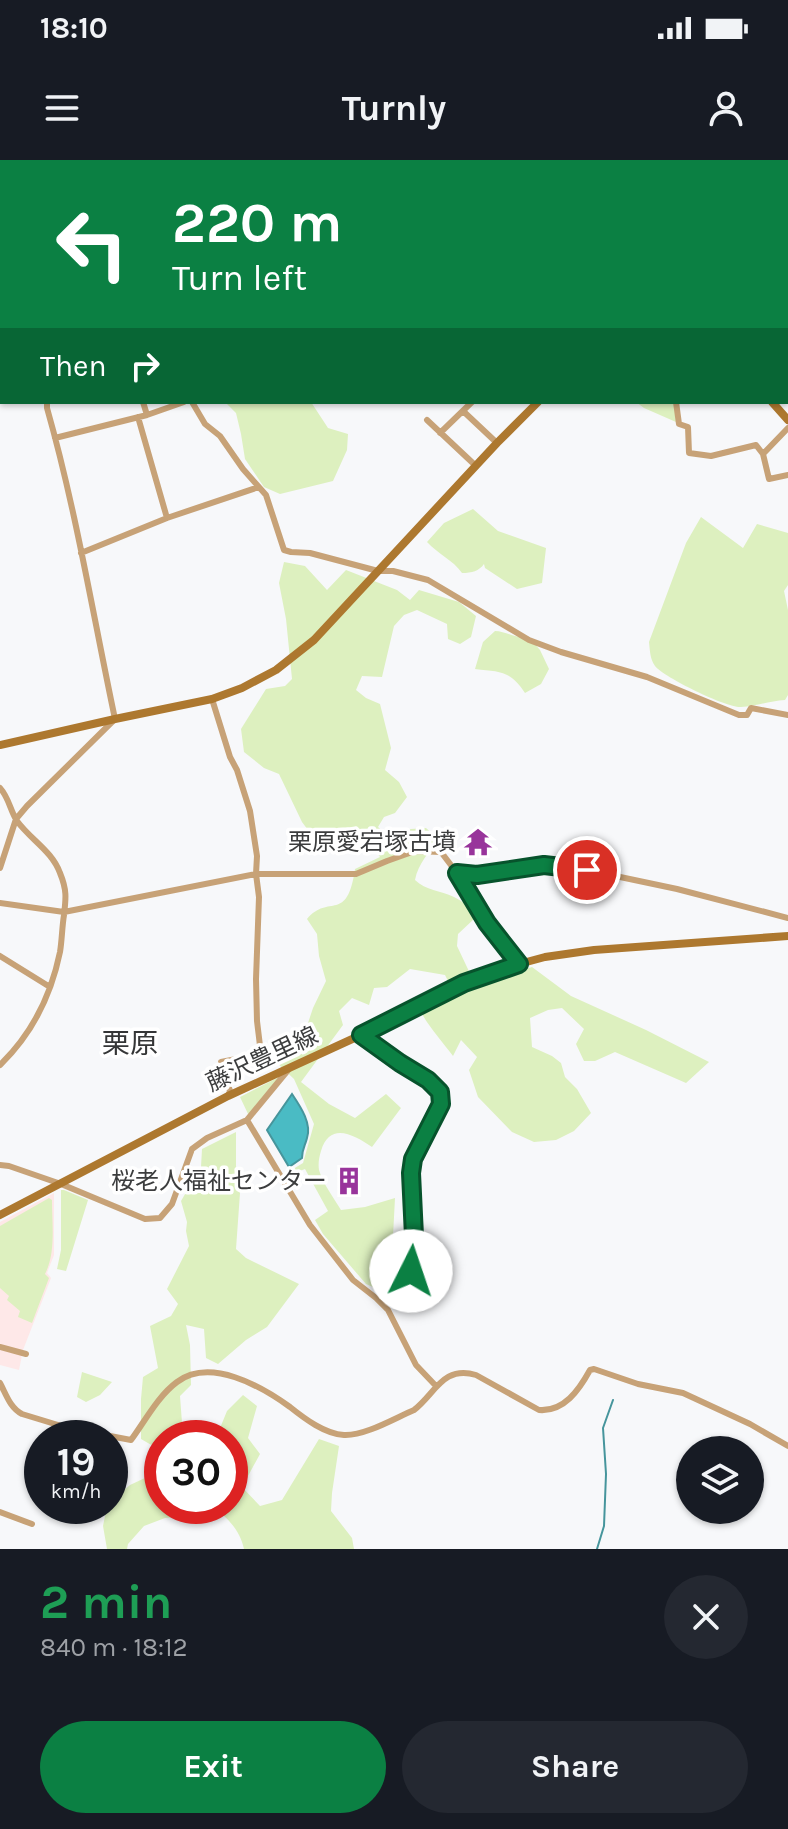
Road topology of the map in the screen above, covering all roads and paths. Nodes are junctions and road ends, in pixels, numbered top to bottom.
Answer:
1 (47, 404) edge
2 (144, 404) edge
3 (175, 404) edge
4 (193, 404) edge
5 (470, 404) edge
6 (533, 404) edge
7 (676, 404) edge
8 (774, 404) edge
9 (463, 411) junction
10 (147, 415) junction
11 (138, 417) junction
12 (427, 420) dead end
13 (788, 420) edge
14 (788, 428) edge
15 (440, 433) junction
16 (55, 438) junction
17 (497, 443) junction
18 (763, 454) junction
19 (476, 466) junction
20 (788, 475) edge
21 (259, 487) junction
22 (167, 518) junction
23 (81, 553) junction
24 (378, 571) junction
25 (212, 699) junction
26 (788, 715) edge
27 (115, 719) junction
28 (0, 745) edge
29 (0, 788) edge
30 (16, 819) junction
31 (0, 868) edge
32 (457, 873) junction
33 (256, 874) junction
34 (0, 903) edge
35 (64, 912) junction
36 (788, 918) edge
37 (788, 936) edge
38 (0, 956) edge
39 (519, 964) junction
40 (50, 987) junction
41 (361, 1035) junction
42 (0, 1065) edge
43 (290, 1066) junction
44 (228, 1096) junction
45 (247, 1120) junction
46 (0, 1165) edge
47 (61, 1184) junction
48 (0, 1215) edge
49 (383, 1305) junction
50 (0, 1347) edge
51 (26, 1354) dead end
52 (0, 1383) edge
53 (436, 1386) junction
54 (788, 1446) edge
55 (0, 1512) edge
56 (24, 1521) edge

1 - 16 street
2 - 10 street
3 - 10 street
4 - 21 street
5 - 9 street
6 - 17 main road
7 - 18 street
8 - 13 main road
9 - 15 street
9 - 17 street
10 - 11 street
11 - 16 street
11 - 22 street
12 - 15 street
14 - 18 street
15 - 19 street
16 - 23 street
17 - 19 main road
18 - 20 street
19 - 24 main road
21 - 22 street
21 - 24 street
22 - 23 street
23 - 27 street
24 - 25 main road
24 - 26 street
25 - 27 main road
25 - 33 street
27 - 28 main road
27 - 30 street
29 - 30 street
30 - 31 street
30 - 35 street
32 - 33 street
32 - 36 street
32 - 39 street
33 - 35 street
33 - 44 street
34 - 35 street
35 - 40 street
37 - 39 main road, 藤沢豊里線
38 - 40 street
39 - 41 main road, 藤沢豊里線
40 - 42 street
41 - 43 main road, 藤沢豊里線
41 - 49 street
43 - 44 main road, 藤沢豊里線
43 - 45 street
44 - 47 main road, 藤沢豊里線
45 - 47 street
45 - 49 street
46 - 47 street
47 - 48 main road, 藤沢豊里線
49 - 53 street
50 - 51 street
52 - 53 street
53 - 54 street
55 - 56 street

